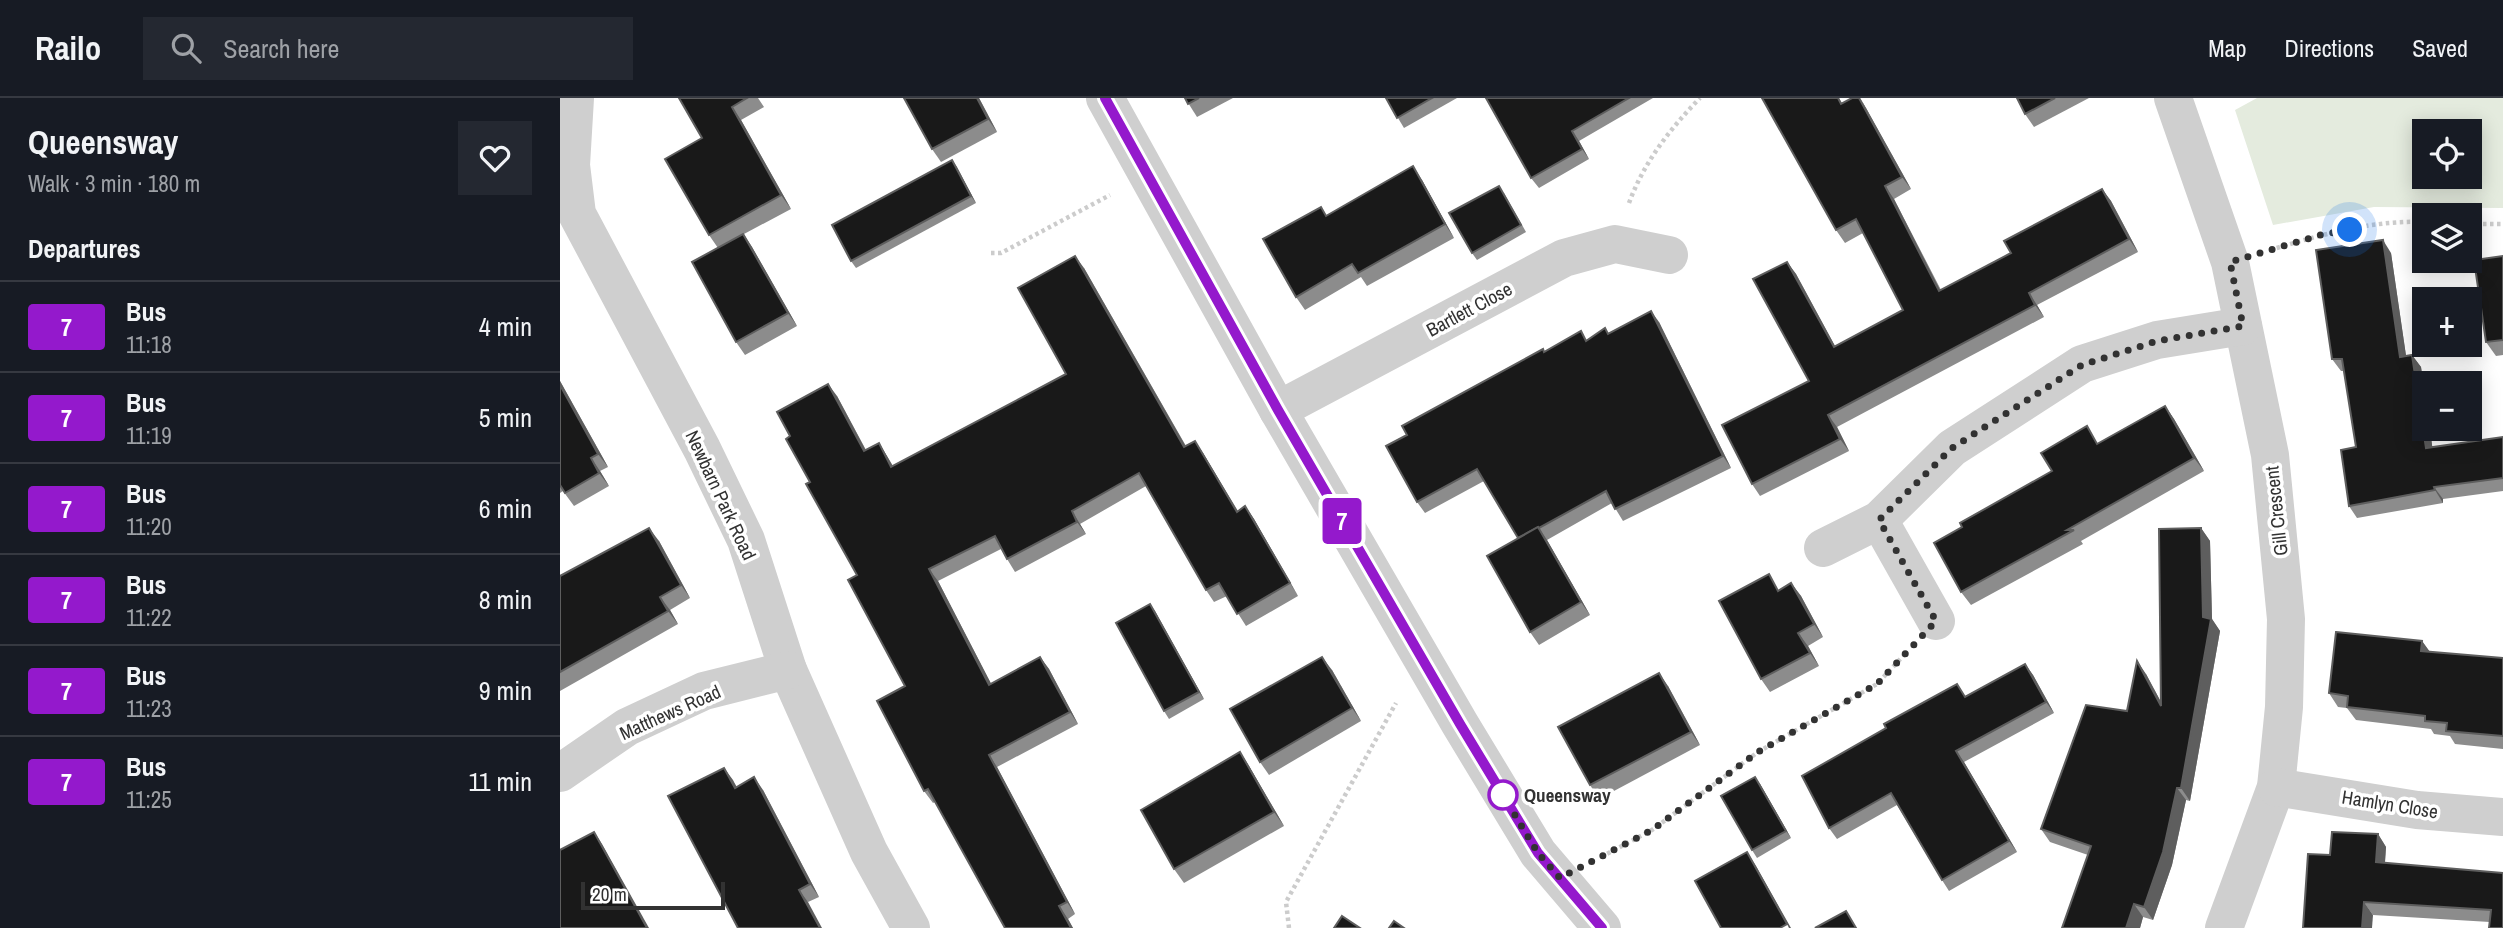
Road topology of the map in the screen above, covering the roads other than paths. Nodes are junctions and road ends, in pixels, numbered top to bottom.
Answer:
1 (575, 98) edge
2 (1105, 98) edge
3 (2173, 98) edge
4 (1669, 255) dead end
5 (2243, 326) junction
6 (1278, 410) junction
7 (1879, 520) junction
8 (1823, 548) dead end
9 (1936, 621) road end
10 (788, 670) junction
11 (560, 773) edge
12 (2276, 787) junction
13 (2503, 817) edge
14 (911, 928) edge
15 (1602, 928) edge
16 (2224, 928) edge

1 - 10 street, Newbarn Park Road
2 - 6 street
3 - 5 street, Gill Crescent
4 - 6 street, Bartlett Close
5 - 7 street
5 - 12 street, Gill Crescent
6 - 15 street
7 - 8 street
7 - 9 street
10 - 11 street, Matthews Road
10 - 14 street, Newbarn Park Road
12 - 13 street, Hamlyn Close
12 - 16 street, Gill Crescent

